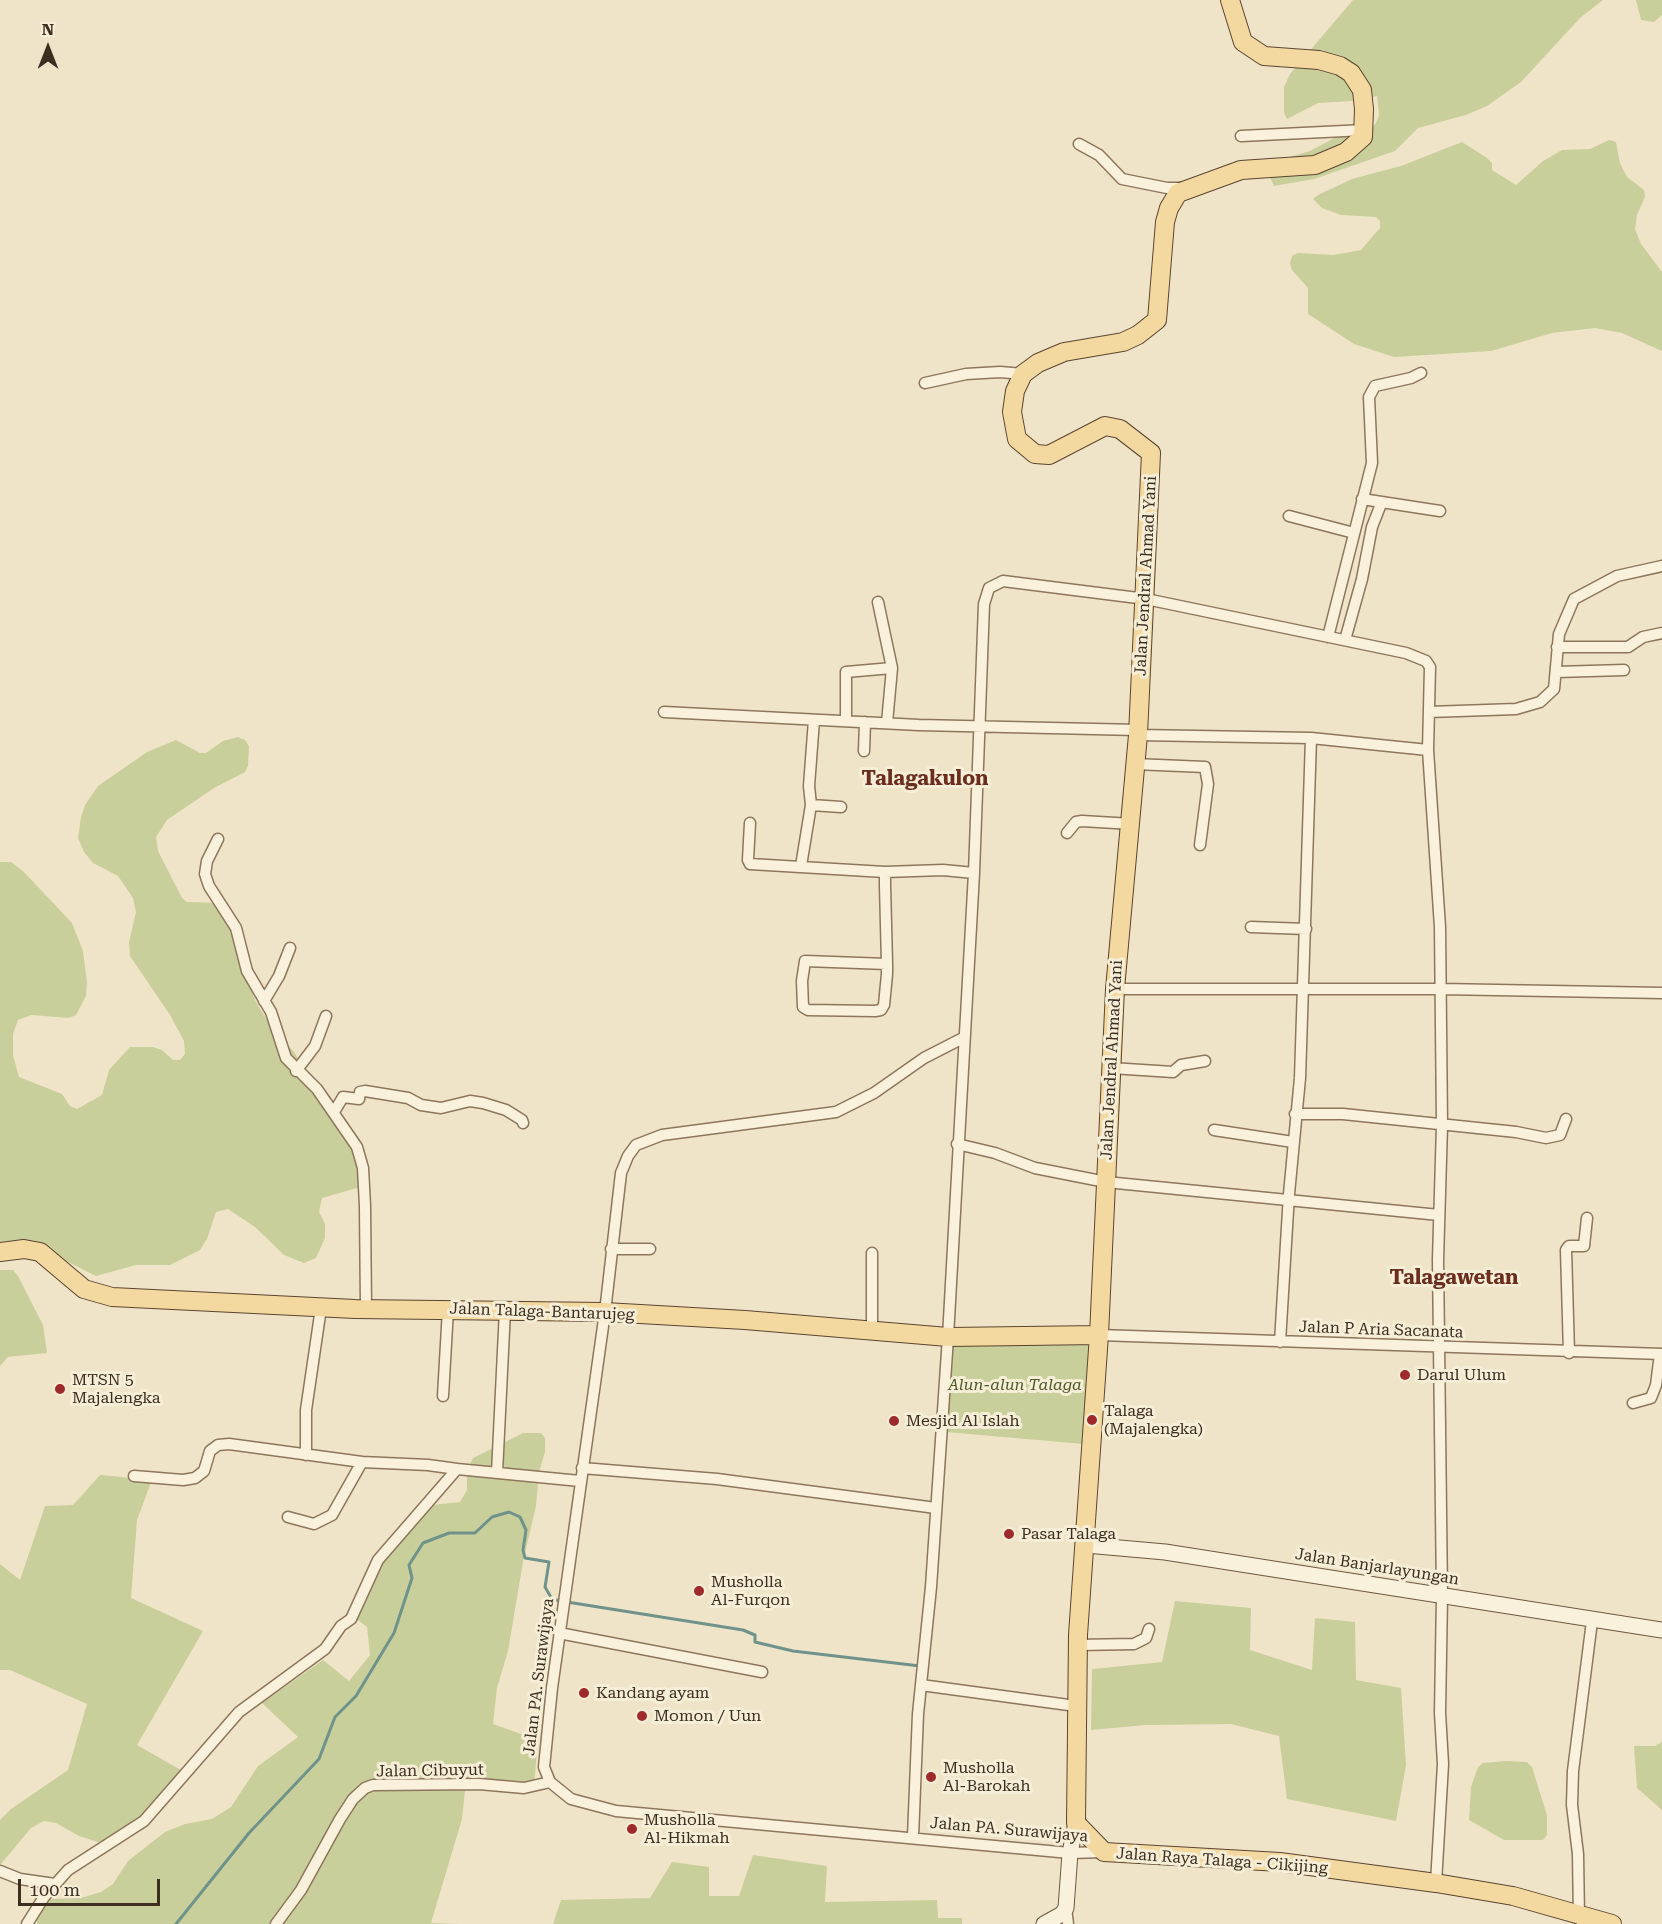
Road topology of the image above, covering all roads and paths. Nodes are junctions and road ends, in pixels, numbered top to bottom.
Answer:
1 (1230, 0) edge
2 (1365, 130) junction
3 (1241, 136) dead end
4 (1079, 144) dead end
5 (1186, 188) junction
6 (1421, 373) dead end
7 (1023, 374) junction
8 (925, 383) dead end
9 (1362, 499) junction
10 (1381, 504) junction
11 (1440, 512) dead end
12 (1289, 516) dead end
13 (1354, 533) junction
14 (1662, 566) edge
15 (1146, 599) junction
16 (878, 602) dead end
17 (1662, 633) edge
18 (1328, 637) junction
19 (1345, 640) junction
20 (1557, 647) junction
21 (892, 668) junction
22 (1624, 670) dead end
23 (1556, 672) junction
24 (664, 712) dead end
25 (1429, 712) junction
26 (814, 720) junction
27 (846, 721) junction
28 (865, 722) junction
29 (887, 723) junction
30 (979, 726) junction
31 (1138, 732) junction
32 (1311, 738) junction
33 (1428, 750) junction
34 (864, 751) dead end
35 (1134, 764) junction
36 (811, 805) junction
37 (841, 807) dead end
38 (750, 823) dead end
39 (1132, 824) junction
40 (1067, 833) dead end
41 (218, 839) dead end
42 (1200, 845) dead end
43 (801, 866) junction
44 (885, 872) junction
45 (974, 873) junction
46 (1251, 927) dead end
47 (1306, 929) junction
48 (290, 948) dead end
49 (887, 964) junction
50 (1303, 988) junction
51 (1114, 989) junction
52 (1441, 989) junction
53 (1662, 993) edge
54 (264, 1001) junction
55 (326, 1016) dead end
56 (963, 1038) junction
57 (1205, 1061) dead end
58 (1111, 1068) junction
59 (296, 1071) junction
60 (334, 1112) junction
61 (1295, 1114) junction
62 (1566, 1119) dead end
63 (524, 1124) dead end
64 (1442, 1125) junction
65 (1214, 1130) dead end
66 (1293, 1142) junction
67 (957, 1144) junction
68 (1106, 1182) junction
69 (1289, 1199) junction
70 (1438, 1215) junction
71 (1587, 1218) dead end
72 (611, 1249) junction
73 (650, 1249) dead end
74 (0, 1252) edge
75 (872, 1253) dead end
76 (321, 1308) junction
77 (366, 1309) junction
78 (448, 1309) junction
79 (505, 1310) junction
80 (605, 1312) junction
81 (872, 1332) junction
82 (1099, 1335) junction
83 (948, 1337) junction
84 (1280, 1341) junction
85 (1440, 1347) junction
86 (1569, 1353) junction
87 (1661, 1354) edge
88 (443, 1396) dead end
89 (1633, 1403) dead end
90 (306, 1455) junction
91 (362, 1462) junction
92 (582, 1468) junction
93 (458, 1469) junction
94 (497, 1473) junction
95 (134, 1476) dead end
96 (580, 1481) junction
97 (936, 1508) junction
98 (288, 1517) dead end
99 (1086, 1545) junction
100 (1442, 1596) junction
101 (1592, 1621) junction
102 (1149, 1629) dead end
103 (1662, 1630) edge
104 (559, 1633) junction
105 (1078, 1645) junction
106 (762, 1672) dead end
107 (921, 1685) junction
108 (1076, 1706) junction
109 (550, 1782) junction
110 (1076, 1823) junction
111 (913, 1838) junction
112 (1104, 1852) junction
113 (1070, 1853) junction
114 (0, 1871) edge
115 (1436, 1883) junction
116 (55, 1884) junction
117 (1066, 1908) junction
118 (1579, 1919) edge
119 (27, 1924) edge
120 (276, 1924) edge
121 (1044, 1924) edge
122 (1068, 1924) edge
123 (1612, 1924) edge

1 - 2 main road
2 - 3 street
2 - 5 main road
4 - 5 street
5 - 7 main road
6 - 9 street
7 - 8 street
7 - 15 main road, Jalan Jendral Ahmad Yani
9 - 10 street
9 - 13 street
10 - 11 street
10 - 19 street
12 - 13 street
13 - 18 street
14 - 20 street
15 - 18 street
15 - 30 street, Jalan PA. Surawijaya
15 - 31 main road, Jalan Jendral Ahmad Yani
16 - 21 street
17 - 20 street
18 - 19 street
19 - 25 street
20 - 23 street
21 - 27 street
21 - 29 street
22 - 23 street
23 - 25 street
24 - 26 street
25 - 33 street
26 - 27 street
26 - 36 street
27 - 28 street
28 - 29 street
28 - 34 street
29 - 30 street
30 - 31 street
30 - 45 street, Jalan PA. Surawijaya
31 - 32 street
31 - 35 main road, Jalan Jendral Ahmad Yani
32 - 33 street
32 - 47 street
33 - 52 street
35 - 39 main road, Jalan Jendral Ahmad Yani
35 - 42 street
36 - 37 street
36 - 43 street
38 - 43 street
39 - 40 street
39 - 51 main road, Jalan Jendral Ahmad Yani
41 - 54 street
43 - 44 street
44 - 45 street
44 - 49 street
45 - 56 street, Jalan PA. Surawijaya
46 - 47 street
47 - 50 street
48 - 54 street
49 - 49 street
50 - 51 street
50 - 52 street
50 - 61 street
51 - 58 main road, Jalan Jendral Ahmad Yani
52 - 53 street
52 - 64 street
54 - 59 street
55 - 59 street
56 - 67 street, Jalan PA. Surawijaya
56 - 72 street, Jalan PA. Surawijaya
57 - 58 street
58 - 68 main road, Jalan Jendral Ahmad Yani
59 - 60 street
60 - 63 street
60 - 77 street
61 - 64 street
61 - 66 street
62 - 64 street
64 - 70 street
65 - 66 street
66 - 69 street
67 - 68 street
67 - 83 street, Jalan PA. Surawijaya
68 - 69 street
68 - 82 main road, Jalan Jendral Ahmad Yani
69 - 70 street
69 - 84 street
70 - 85 street
71 - 86 street
72 - 73 street
72 - 80 street, Jalan PA. Surawijaya
74 - 76 main road, Jalan Talaga-Bantarujeg
75 - 81 street
76 - 77 main road, Jalan Talaga-Bantarujeg
76 - 90 street
77 - 78 main road, Jalan Talaga-Bantarujeg
78 - 79 main road, Jalan Talaga-Bantarujeg
78 - 88 street
79 - 80 main road, Jalan Talaga-Bantarujeg
79 - 94 street
80 - 81 main road, Jalan Talaga-Bantarujeg
80 - 92 street, Jalan PA. Surawijaya
81 - 83 main road, Jalan Talaga-Bantarujeg
82 - 83 main road, Jalan Talaga-Bantarujeg
82 - 84 street, Jalan P Aria Sacanata
82 - 99 main road
83 - 97 street, Jalan PA. Surawijaya
84 - 85 street, Jalan P Aria Sacanata
85 - 86 street, Jalan P Aria Sacanata
85 - 100 street
86 - 87 street, Jalan P Aria Sacanata
87 - 89 street
90 - 91 street
90 - 95 street
91 - 93 street
91 - 98 street
92 - 96 street, Jalan PA. Surawijaya
92 - 97 street
93 - 94 street
93 - 116 street
94 - 96 street
96 - 104 street, Jalan PA. Surawijaya
97 - 107 street, Jalan PA. Surawijaya
99 - 100 street, Jalan Banjarlayungan
99 - 105 main road
100 - 101 street, Jalan Banjarlayungan
100 - 115 street
101 - 103 street, Jalan Banjarlayungan
101 - 118 street
102 - 105 street
104 - 106 street
104 - 109 street, Jalan PA. Surawijaya
105 - 108 main road
107 - 108 street
107 - 111 street, Jalan PA. Surawijaya
108 - 110 main road
109 - 111 street, Jalan PA. Surawijaya
109 - 120 street, Jalan Cibuyut
110 - 112 main road, Jalan Raya Talaga - Cikijing
110 - 113 street
111 - 113 street, Jalan PA. Surawijaya
112 - 113 street, Jalan PA. Surawijaya
112 - 115 main road, Jalan Raya Talaga - Cikijing
113 - 117 street
114 - 116 street
115 - 118 main road, Jalan Raya Talaga - Cikijing
116 - 119 street
117 - 121 street
117 - 122 street
118 - 123 main road, Jalan Raya Talaga - Cikijing

